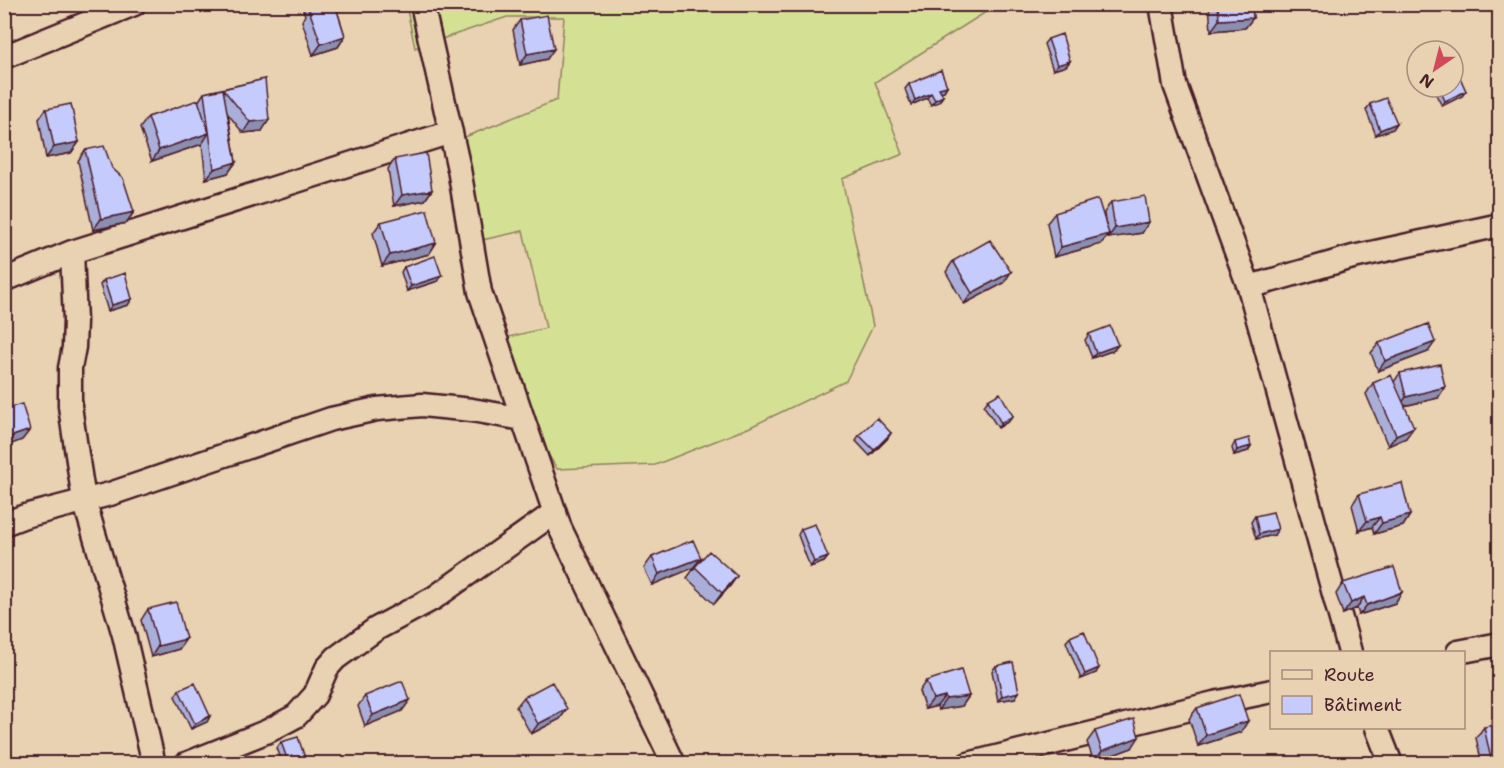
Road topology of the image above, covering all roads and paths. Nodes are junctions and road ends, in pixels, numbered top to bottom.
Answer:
1 (134, 4) edge
2 (422, 4) edge
3 (1161, 4) edge
4 (4, 57) edge
5 (451, 132) junction
6 (1500, 225) edge
7 (72, 252) junction
8 (4, 280) edge
9 (1249, 287) junction
10 (524, 419) junction
11 (84, 500) junction
12 (555, 512) junction
13 (4, 525) edge
14 (1500, 644) edge
15 (1350, 651) edge
16 (1463, 651) edge
17 (1270, 691) edge
18 (1377, 729) edge
19 (154, 764) edge
20 (186, 764) edge
21 (674, 764) edge
22 (968, 764) edge
23 (1391, 764) edge

1 - 4 street
2 - 5 street
3 - 9 street
5 - 7 street
5 - 10 street
6 - 9 street
7 - 8 street
7 - 11 street
9 - 15 street
10 - 11 street
10 - 12 street
11 - 13 street
11 - 19 street
12 - 20 street
12 - 21 street
14 - 16 street
17 - 22 street
18 - 23 street

